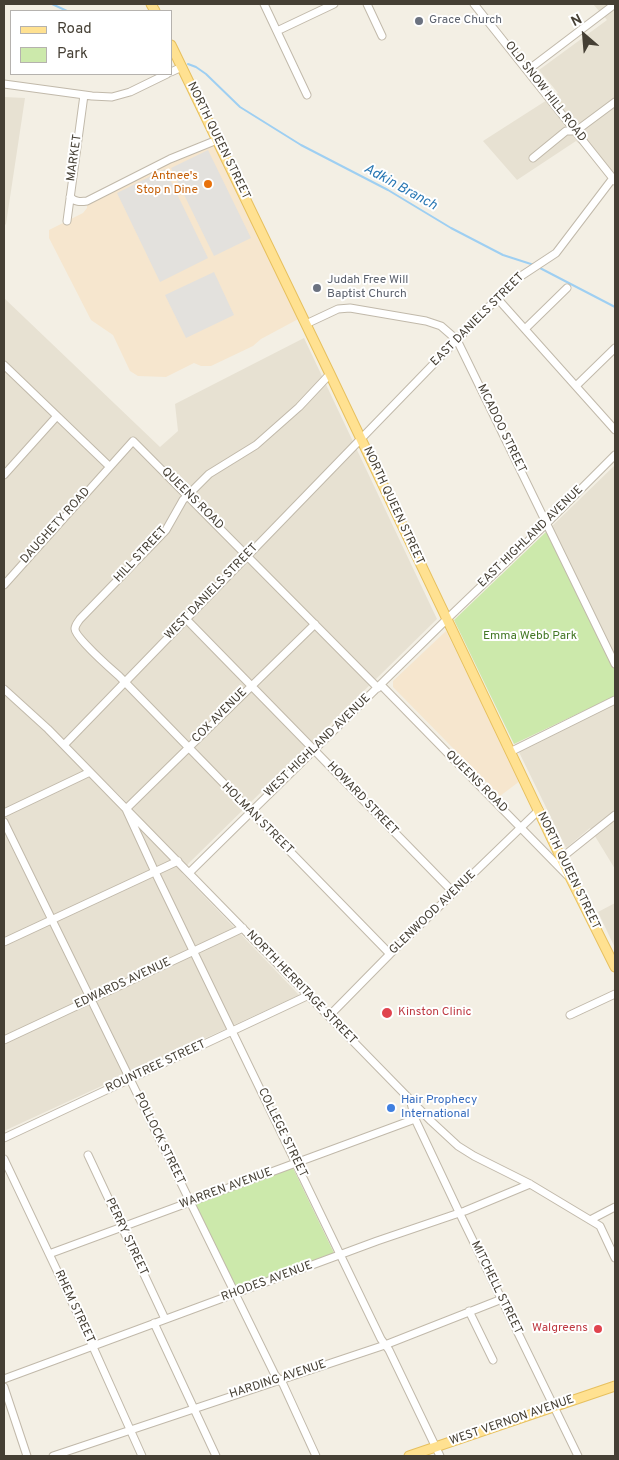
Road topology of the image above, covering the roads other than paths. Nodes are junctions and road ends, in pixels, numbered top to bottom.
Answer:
1 (264, 4) edge
2 (334, 4) edge
3 (367, 4) edge
4 (474, 4) edge
5 (611, 5) edge
6 (615, 14) edge
7 (277, 31) junction
8 (382, 36) dead end
9 (172, 47) edge
10 (182, 67) junction
11 (528, 70) junction
12 (172, 72) edge
13 (166, 75) edge
14 (4, 84) edge
15 (84, 95) junction
16 (307, 95) dead end
17 (615, 102) edge
18 (576, 131) junction
19 (217, 140) junction
20 (533, 158) dead end
21 (614, 180) edge
22 (70, 197) junction
23 (67, 221) dead end
24 (567, 288) dead end
25 (498, 298) junction
26 (306, 324) junction
27 (525, 329) junction
28 (457, 340) junction
29 (615, 348) edge
30 (4, 365) edge
31 (330, 374) junction
32 (576, 386) junction
33 (57, 416) junction
34 (615, 430) edge
35 (361, 439) junction
36 (615, 456) edge
37 (109, 466) junction
38 (4, 475) edge
39 (188, 495) junction
40 (547, 523) junction
41 (247, 556) junction
42 (4, 584) edge
43 (447, 619) junction
44 (186, 620) junction
45 (315, 624) junction
46 (615, 664) edge
47 (125, 683) junction
48 (251, 686) junction
49 (379, 686) junction
50 (4, 689) edge
51 (615, 700) edge
52 (64, 745) junction
53 (188, 748) junction
54 (314, 750) junction
55 (510, 752) junction
56 (90, 772) junction
57 (126, 809) junction
58 (539, 810) junction
59 (250, 812) junction
60 (4, 813) edge
61 (615, 814) edge
62 (4, 822) edge
63 (521, 827) junction
64 (565, 855) dead end
65 (178, 861) junction
66 (155, 872) junction
67 (189, 873) junction
68 (571, 879) junction
69 (454, 893) junction
70 (52, 920) junction
71 (243, 928) junction
72 (4, 942) edge
73 (193, 951) junction
74 (390, 954) junction
75 (615, 967) edge
76 (615, 994) edge
77 (309, 995) junction
78 (90, 1000) junction
79 (570, 1015) dead end
80 (329, 1016) junction
81 (232, 1031) junction
82 (4, 1040) edge
83 (129, 1079) junction
84 (411, 1102) junction
85 (415, 1119) junction
86 (4, 1138) edge
87 (88, 1156) dead end
88 (4, 1159) edge
89 (296, 1163) junction
90 (530, 1184) junction
91 (190, 1202) junction
92 (615, 1207) edge
93 (459, 1212) junction
94 (590, 1220) junction
95 (121, 1227) junction
96 (49, 1254) junction
97 (340, 1255) junction
98 (615, 1258) edge
99 (234, 1294) junction
100 (502, 1299) junction
101 (469, 1311) junction
102 (164, 1319) junction
103 (154, 1323) junction
104 (385, 1345) junction
105 (92, 1346) junction
106 (494, 1360) dead end
107 (4, 1379) edge
108 (279, 1380) junction
109 (615, 1386) edge
110 (4, 1387) edge
111 (554, 1407) junction
112 (194, 1408) junction
113 (130, 1430) junction
114 (435, 1447) junction
115 (27, 1456) edge
116 (53, 1456) edge
117 (142, 1456) edge
118 (216, 1456) edge
119 (316, 1456) edge
120 (409, 1456) edge
121 (440, 1456) edge
122 (578, 1456) edge

1 - 7 street
2 - 7 street
3 - 8 street
4 - 11 street, OLD SNOW HILL ROAD
5 - 6 street
5 - 11 street
7 - 16 street
9 - 10 main road, NORTH QUEEN STREET
10 - 12 street
10 - 19 main road, NORTH QUEEN STREET
11 - 18 street, OLD SNOW HILL ROAD
13 - 15 street
14 - 15 street
15 - 22 street, MARKET
17 - 18 street
18 - 20 street
18 - 21 street, OLD SNOW HILL ROAD
19 - 22 street
19 - 26 main road, NORTH QUEEN STREET
21 - 25 street, EAST DANIELS STREET
22 - 23 street, MARKET
24 - 27 street
25 - 27 street
25 - 28 street, EAST DANIELS STREET
26 - 28 street, MCADOO STREET
26 - 31 main road, NORTH QUEEN STREET
27 - 32 street
28 - 35 street, EAST DANIELS STREET
28 - 40 street, MCADOO STREET
29 - 32 street
30 - 33 street
31 - 35 main road, NORTH QUEEN STREET
31 - 39 street, HILL STREET
32 - 34 street
33 - 37 street
33 - 38 street
35 - 41 street, WEST DANIELS STREET
35 - 43 main road, NORTH QUEEN STREET
36 - 40 street, EAST HIGHLAND AVENUE
37 - 39 street, QUEENS ROAD
37 - 42 street, DAUGHETY ROAD
39 - 41 street, QUEENS ROAD
39 - 47 street, HILL STREET
40 - 43 street, EAST HIGHLAND AVENUE
40 - 46 street, MCADOO STREET
41 - 44 street, WEST DANIELS STREET
41 - 45 street, QUEENS ROAD
43 - 49 street, WEST HIGHLAND AVENUE
43 - 55 main road, NORTH QUEEN STREET
44 - 47 street, WEST DANIELS STREET
44 - 48 street, HOWARD STREET
45 - 48 street, COX AVENUE
45 - 49 street, QUEENS ROAD
47 - 52 street, WEST DANIELS STREET
47 - 53 street, HOLMAN STREET
48 - 53 street, COX AVENUE
48 - 54 street, HOWARD STREET
49 - 54 street, WEST HIGHLAND AVENUE
49 - 63 street, QUEENS ROAD
50 - 52 street, NORTH HERRITAGE STREET
51 - 55 street
52 - 56 street, NORTH HERRITAGE STREET
53 - 57 street, COX AVENUE
53 - 59 street, HOLMAN STREET
54 - 59 street, WEST HIGHLAND AVENUE
54 - 69 street, HOWARD STREET
55 - 58 main road, NORTH QUEEN STREET
56 - 57 street, NORTH HERRITAGE STREET
56 - 60 street
57 - 65 street, NORTH HERRITAGE STREET
57 - 66 street, COLLEGE STREET
58 - 63 street, GLENWOOD AVENUE
58 - 68 main road, NORTH QUEEN STREET
59 - 67 street, WEST HIGHLAND AVENUE
59 - 74 street, HOLMAN STREET
61 - 64 street
62 - 70 street, POLLOCK STREET
63 - 68 street, QUEENS ROAD
63 - 69 street, GLENWOOD AVENUE
65 - 66 street
65 - 67 street, NORTH HERRITAGE STREET
66 - 70 street
66 - 73 street, COLLEGE STREET
67 - 71 street, NORTH HERRITAGE STREET
68 - 75 main road, NORTH QUEEN STREET
69 - 74 street, GLENWOOD AVENUE
70 - 72 street
70 - 78 street, POLLOCK STREET
71 - 73 street, EDWARDS AVENUE
71 - 77 street, NORTH HERRITAGE STREET
73 - 78 street, EDWARDS AVENUE
73 - 81 street, COLLEGE STREET
74 - 80 street, GLENWOOD AVENUE
76 - 79 street
77 - 80 street, NORTH HERRITAGE STREET
77 - 81 street, ROUNTREE STREET
78 - 82 street, EDWARDS AVENUE
78 - 83 street, POLLOCK STREET
80 - 84 street, NORTH HERRITAGE STREET
81 - 83 street, ROUNTREE STREET
81 - 89 street, COLLEGE STREET
83 - 86 street, ROUNTREE STREET
83 - 91 street, POLLOCK STREET
84 - 85 street
84 - 90 street, NORTH HERRITAGE STREET
85 - 89 street, WARREN AVENUE
85 - 93 street, MITCHELL STREET
87 - 95 street, PERRY STREET
88 - 96 street, RHEM STREET
89 - 91 street, WARREN AVENUE
89 - 97 street, COLLEGE STREET
90 - 93 street, RHODES AVENUE
90 - 94 street, NORTH HERRITAGE STREET
91 - 95 street, WARREN AVENUE
91 - 99 street, POLLOCK STREET
92 - 94 street
93 - 97 street, RHODES AVENUE
93 - 100 street, MITCHELL STREET
94 - 98 street, NORTH HERRITAGE STREET
95 - 96 street, WARREN AVENUE
95 - 102 street, PERRY STREET
96 - 105 street, RHEM STREET
97 - 99 street, RHODES AVENUE
97 - 104 street, COLLEGE STREET
99 - 102 street, RHODES AVENUE
99 - 108 street, POLLOCK STREET
100 - 101 street, HARDING AVENUE
100 - 111 street, MITCHELL STREET
101 - 104 street, HARDING AVENUE
101 - 106 street
102 - 103 street, RHODES AVENUE
103 - 105 street, RHODES AVENUE
103 - 112 street
104 - 108 street, HARDING AVENUE
104 - 114 street, COLLEGE STREET
105 - 107 street, RHODES AVENUE
105 - 113 street, RHEM STREET
108 - 112 street, HARDING AVENUE
108 - 119 street, POLLOCK STREET
109 - 111 main road, WEST VERNON AVENUE
110 - 115 street
111 - 114 main road, WEST VERNON AVENUE
111 - 122 street, MITCHELL STREET
112 - 113 street, HARDING AVENUE
112 - 118 street
113 - 116 street, HARDING AVENUE
113 - 117 street, RHEM STREET
114 - 120 main road, WEST VERNON AVENUE
114 - 121 street, COLLEGE STREET

